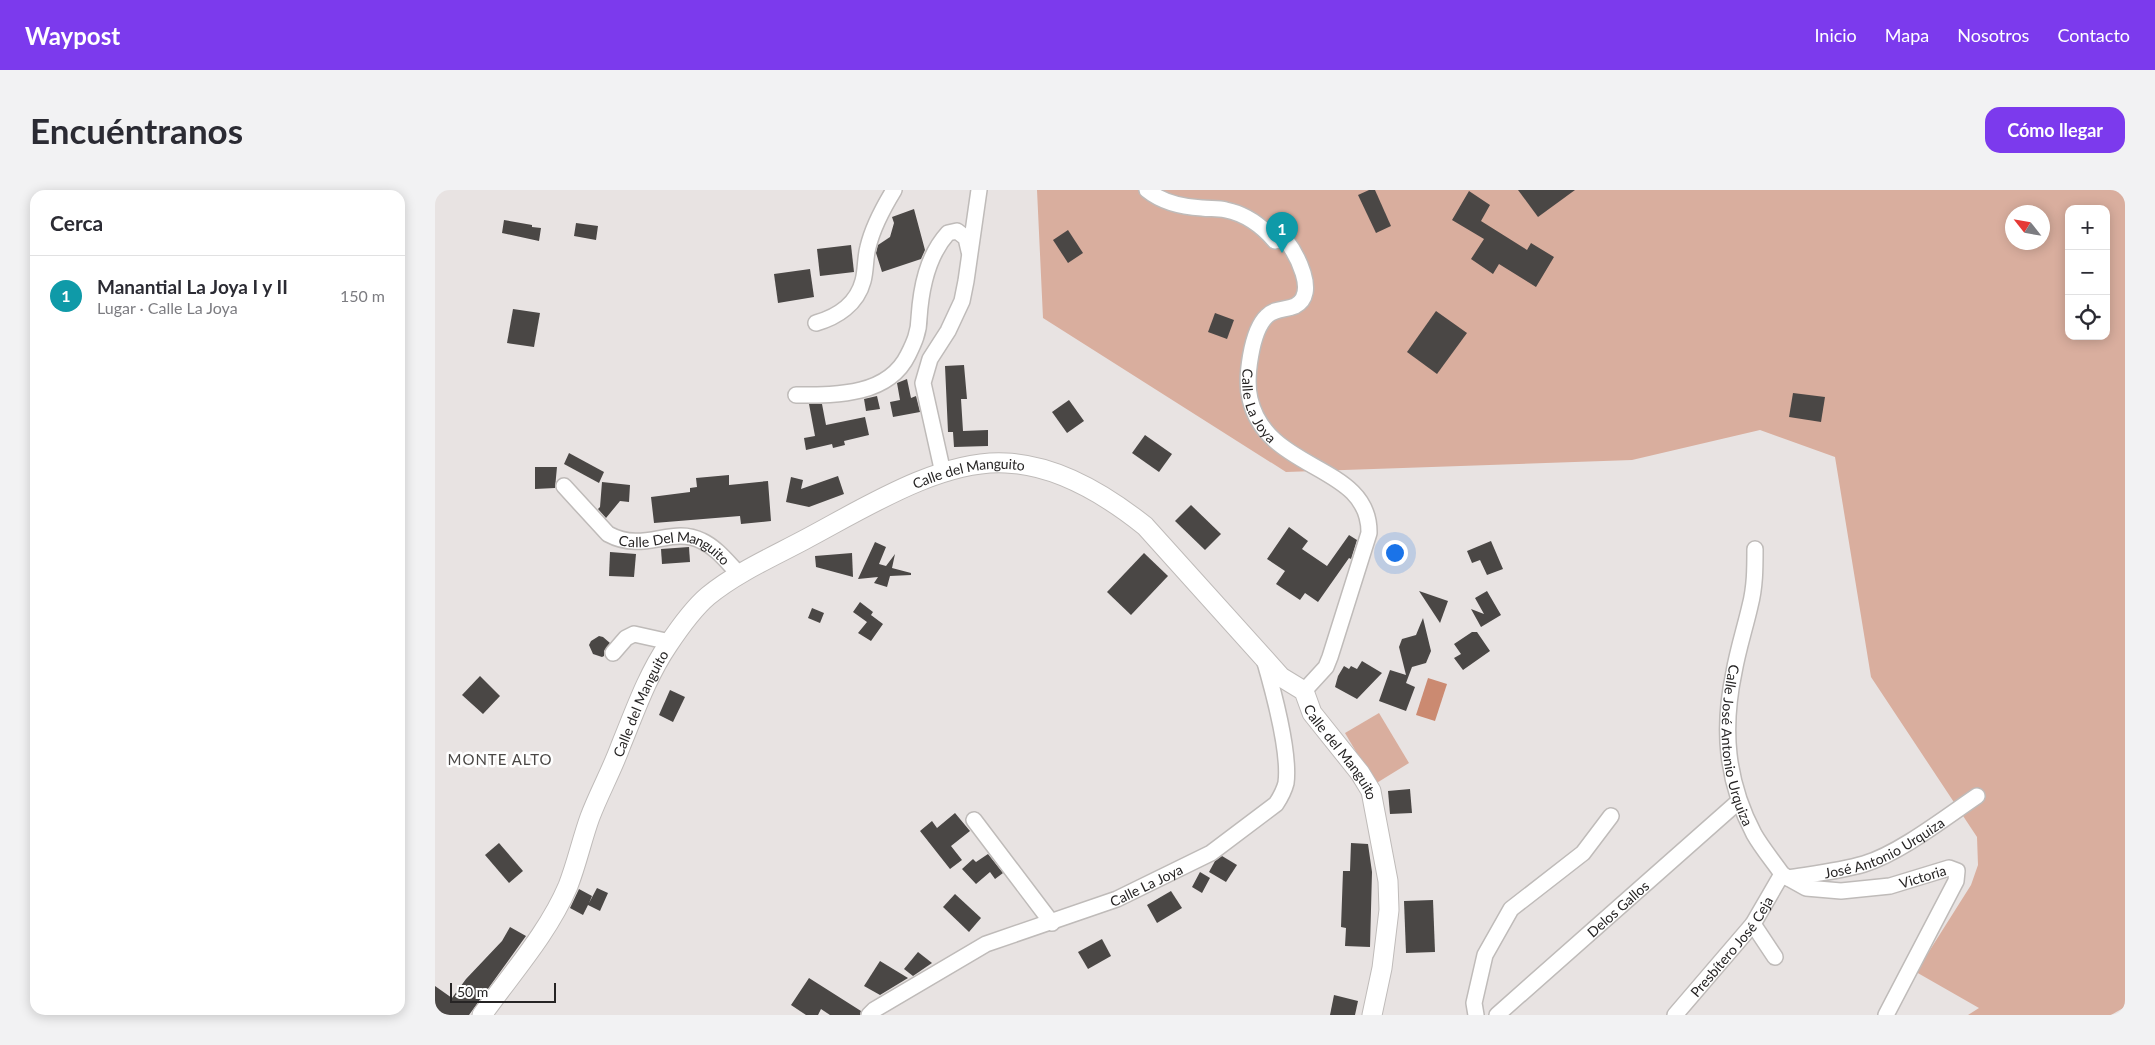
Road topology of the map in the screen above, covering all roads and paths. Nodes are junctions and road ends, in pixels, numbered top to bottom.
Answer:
1 (894, 190) edge
2 (979, 190) edge
3 (1147, 190) edge
4 (969, 253) junction
5 (816, 323) dead end
6 (796, 395) dead end
7 (943, 472) junction
8 (564, 486) dead end
9 (1755, 549) dead end
10 (739, 575) junction
11 (670, 642) junction
12 (613, 653) dead end
13 (1263, 656) junction
14 (1304, 691) junction
15 (1977, 796) dead end
16 (1739, 801) junction
17 (1611, 816) dead end
18 (974, 820) dead end
19 (1785, 876) junction
20 (1052, 922) junction
21 (1753, 924) junction
22 (1775, 957) dead end
23 (482, 1015) edge
24 (869, 1015) edge
25 (1372, 1015) edge
26 (1476, 1015) edge
27 (1497, 1015) edge
28 (1675, 1015) edge
29 (1886, 1015) edge

1 - 5 street
2 - 4 street
3 - 14 street, Calle La Joya
4 - 6 street
4 - 7 street
7 - 10 main road, Calle del Manguito
7 - 13 main road, Calle del Manguito
8 - 10 street, Calle Del Manguito
9 - 16 street, Calle José Antonio Urquiza
10 - 11 main road, Calle del Manguito
11 - 12 street
11 - 23 main road, Calle del Manguito
13 - 14 main road, Calle del Manguito
13 - 20 street, Calle La Joya
14 - 25 main road, Calle del Manguito
15 - 19 street, José Antonio Urquiza
16 - 19 street, Calle José Antonio Urquiza
16 - 27 street, Delos Gallos
17 - 26 street
18 - 20 street
19 - 21 street, Presbítero José Ceja
19 - 29 street, Victoria
20 - 24 street, Calle La Joya
21 - 22 street
21 - 28 street, Presbítero José Ceja

